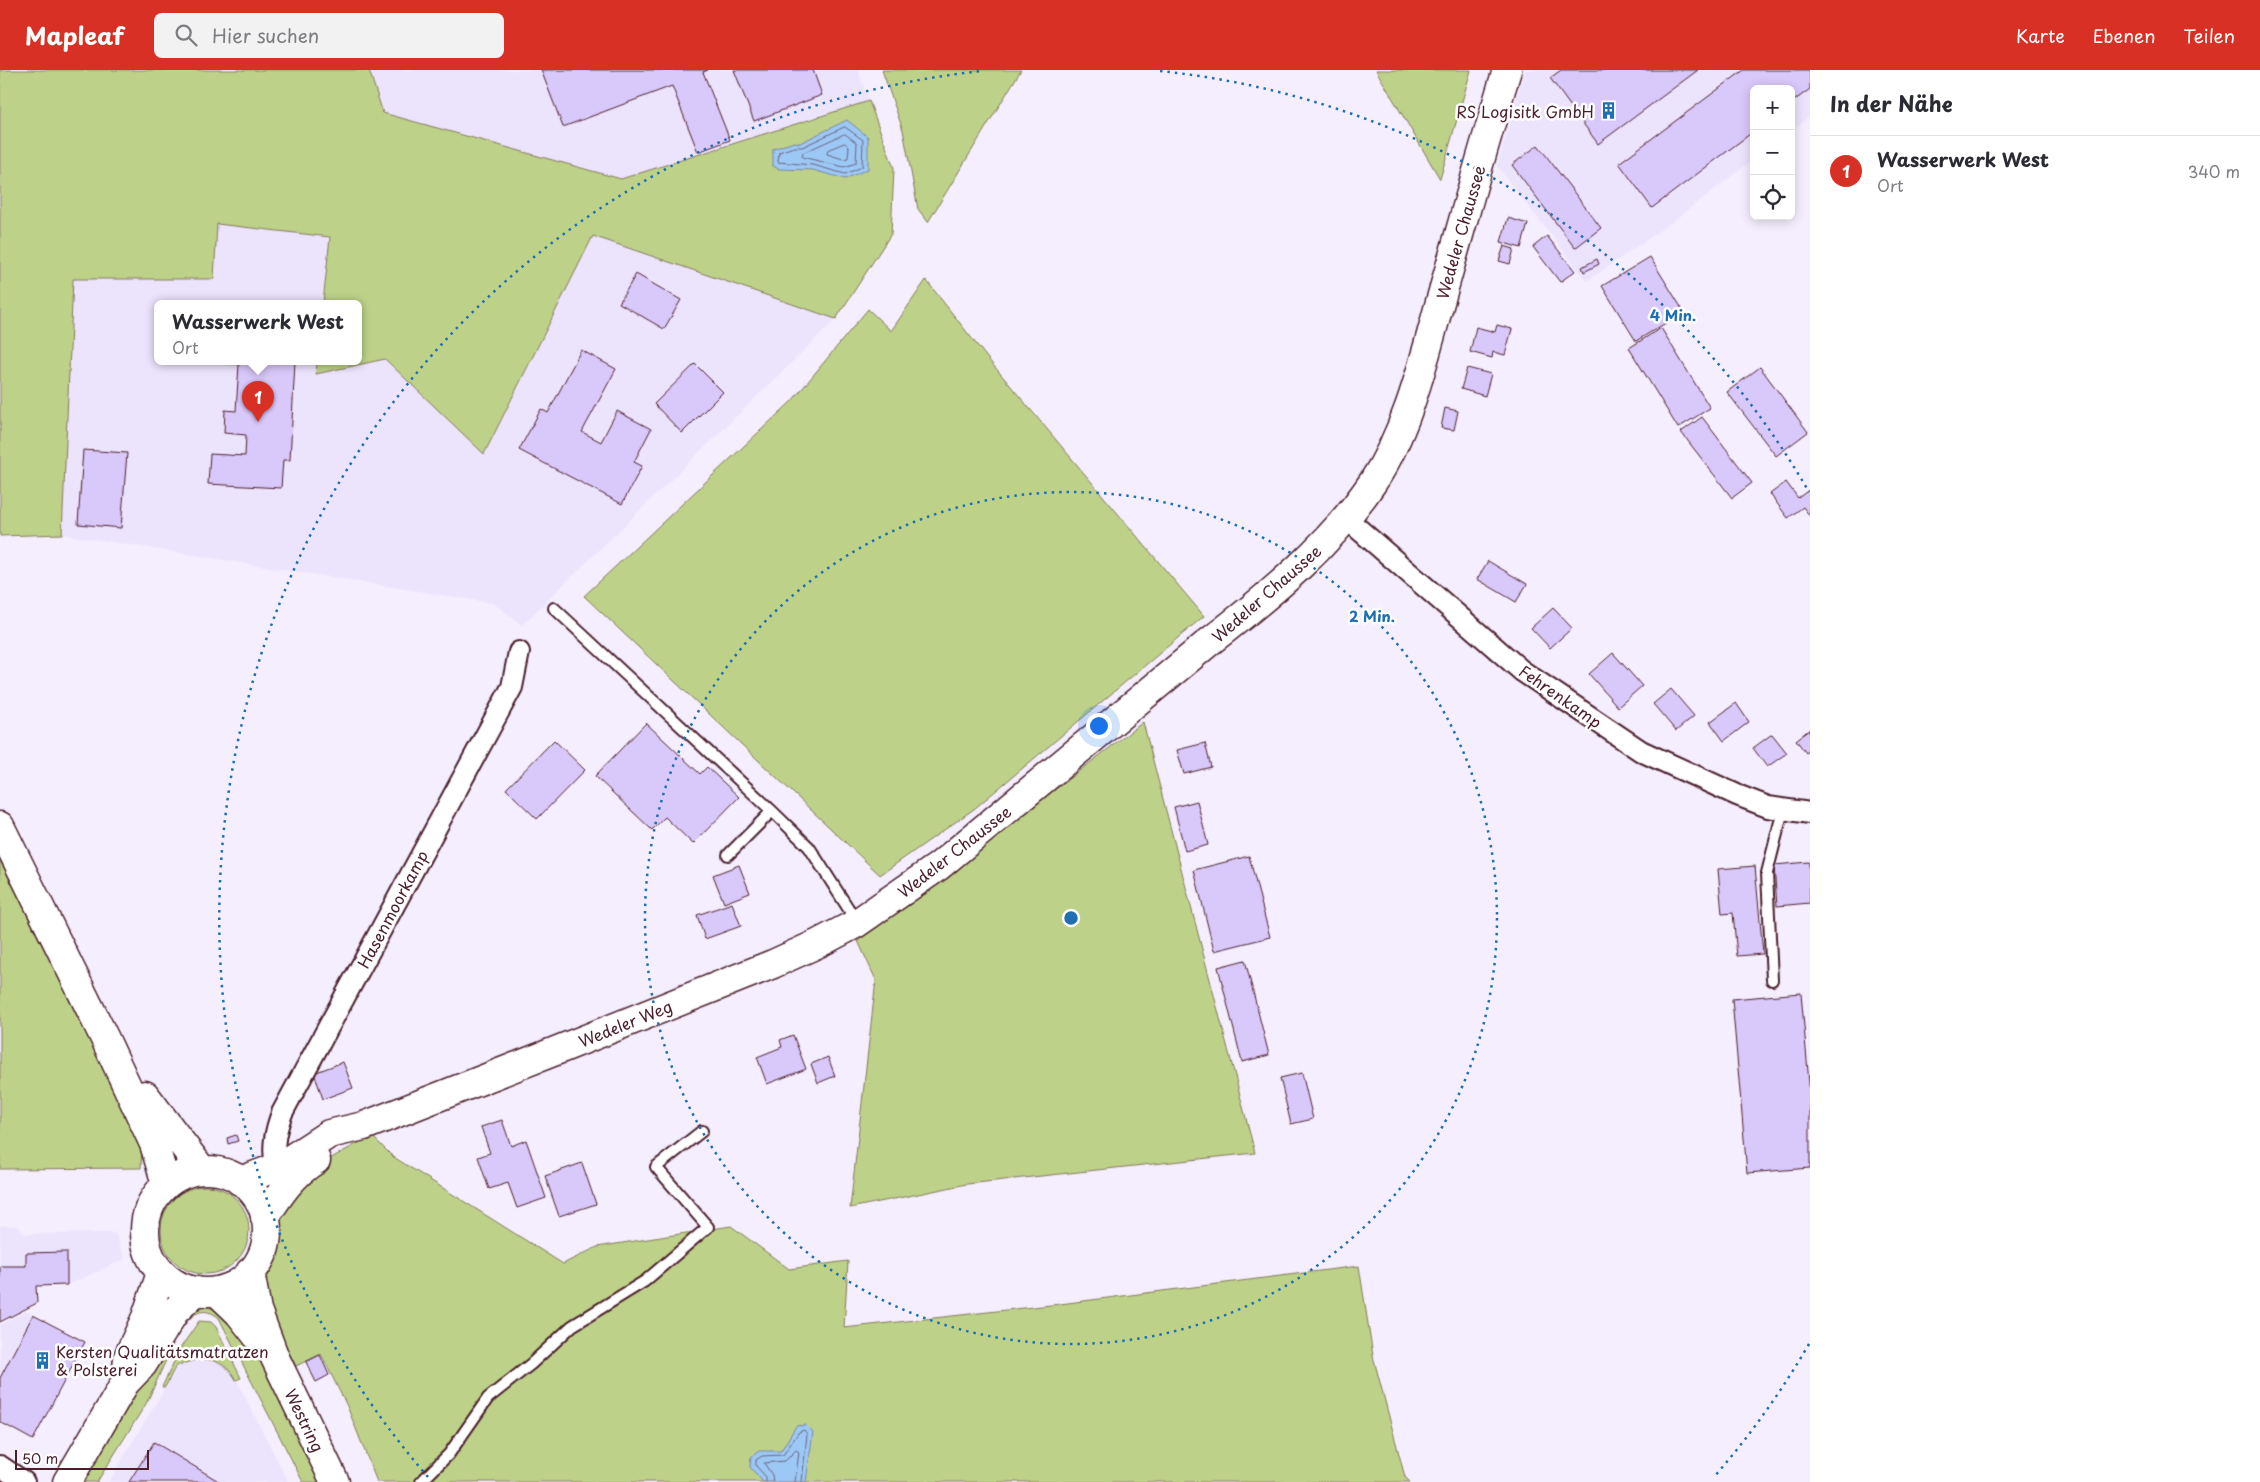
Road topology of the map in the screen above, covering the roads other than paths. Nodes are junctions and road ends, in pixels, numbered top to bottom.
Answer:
1 (1507, 70) edge
2 (1346, 518) junction
3 (554, 608) dead end
4 (519, 652) dead end
5 (1783, 810) junction
6 (772, 811) junction
7 (1810, 813) edge
8 (0, 826) edge
9 (728, 855) dead end
10 (880, 908) joint
11 (857, 923) junction
12 (1772, 980) dead end
13 (105, 1039) junction
14 (364, 1126) junction
15 (702, 1131) dead end
16 (276, 1168) junction
17 (202, 1170) junction
18 (240, 1181) junction
19 (166, 1184) junction
20 (265, 1217) junction
21 (250, 1272) junction
22 (161, 1273) junction
23 (206, 1291) junction
24 (275, 1358) junction
25 (125, 1383) junction
26 (0, 1466) edge
27 (24, 1482) edge
28 (67, 1482) edge
29 (335, 1482) edge
30 (421, 1482) edge

1 - 2 main road, Wedeler Chaussee
2 - 5 street, Fehrenkamp
2 - 10 main road, Wedeler Chaussee
3 - 6 lane
4 - 16 street, Hasenmoorkamp
5 - 7 street, Fehrenkamp
5 - 12 lane
6 - 9 lane
6 - 11 lane
8 - 13 main road
10 - 11 main road, Wedeler Weg
11 - 14 main road, Wedeler Weg
13 - 17 main road
13 - 19 main road
14 - 16 main road, Wedeler Weg
14 - 20 main road, Wedeler Weg
15 - 30 lane
16 - 18 main road, Wedeler Weg
17 - 18 main road
17 - 19 main road
18 - 20 main road
19 - 22 main road
20 - 21 main road
21 - 23 main road
21 - 24 main road, Westring
22 - 23 main road
22 - 25 main road
23 - 24 main road, Westring
23 - 25 main road
24 - 29 main road, Westring
25 - 28 main road
26 - 27 street

